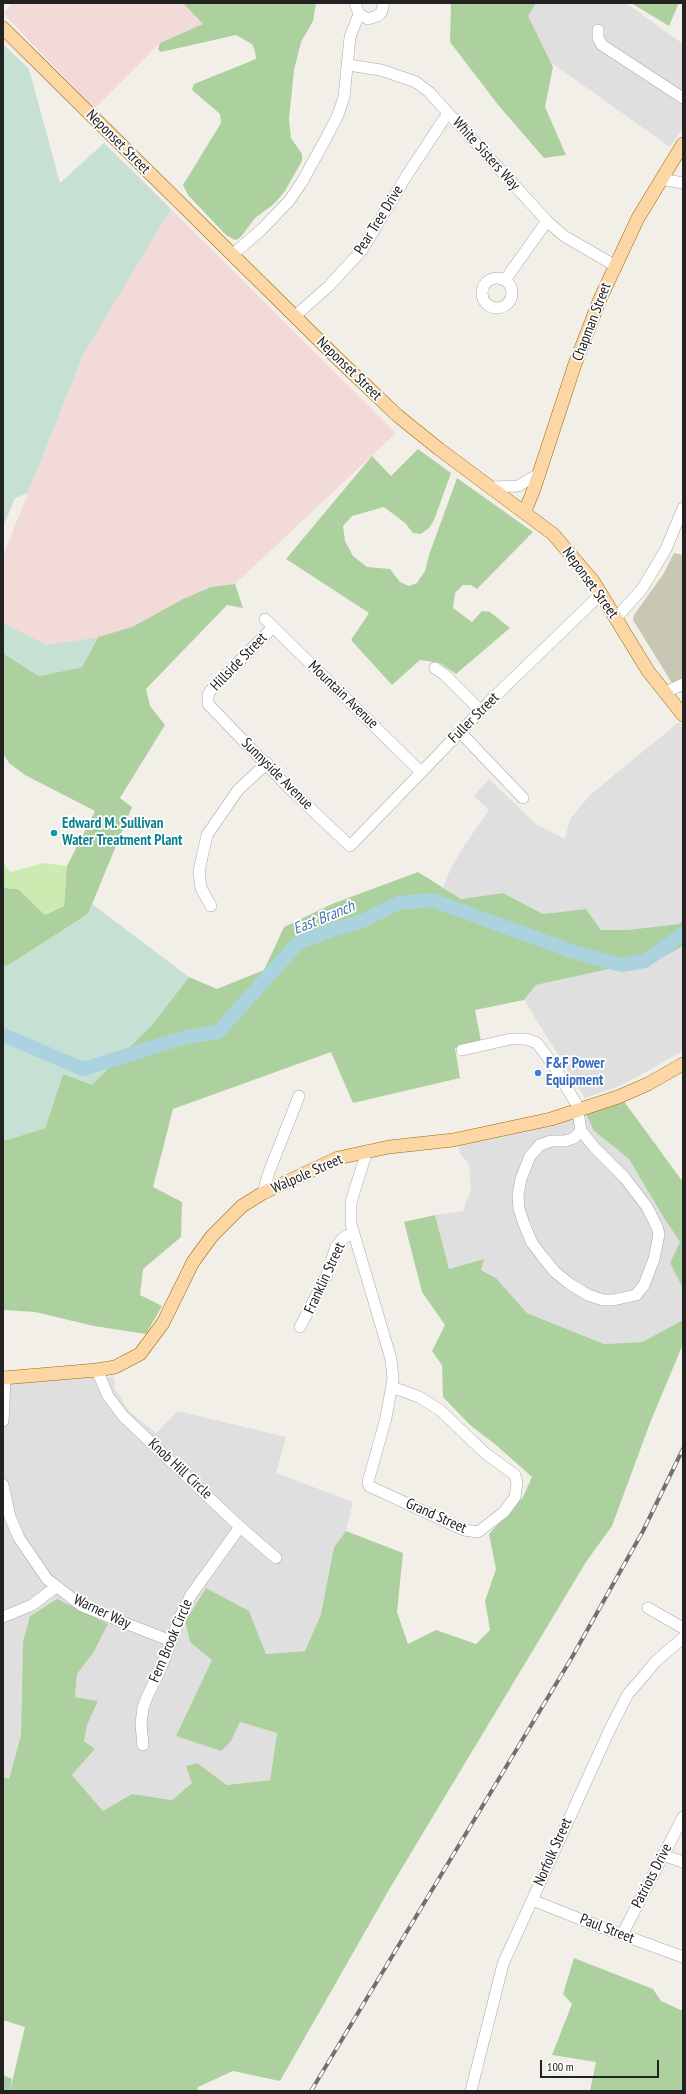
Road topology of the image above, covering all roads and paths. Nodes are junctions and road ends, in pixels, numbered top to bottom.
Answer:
1 (355, 3) edge
2 (384, 3) edge
3 (359, 14) junction
4 (3, 28) edge
5 (598, 30) dead end
6 (348, 66) junction
7 (683, 98) edge
8 (448, 113) junction
9 (683, 144) edge
10 (661, 179) junction
11 (683, 182) edge
12 (546, 221) junction
13 (232, 255) junction
14 (614, 265) junction
15 (505, 280) dead end
16 (295, 316) junction
17 (539, 474) junction
18 (492, 487) junction
19 (683, 508) edge
20 (525, 511) junction
21 (601, 594) junction
22 (616, 618) junction
23 (269, 623) joint
24 (435, 668) dead end
25 (683, 684) edge
26 (664, 693) junction
27 (208, 699) joint
28 (481, 711) junction
29 (683, 715) edge
30 (460, 732) junction
31 (267, 763) junction
32 (422, 772) junction
33 (523, 798) dead end
34 (350, 846) joint
35 (211, 906) dead end
36 (462, 1050) dead end
37 (683, 1064) edge
38 (299, 1096) dead end
39 (578, 1112) junction
40 (581, 1130) junction
41 (368, 1151) junction
42 (264, 1193) junction
43 (353, 1233) junction
44 (300, 1327) dead end
45 (97, 1370) junction
46 (4, 1378) edge
47 (392, 1387) junction
48 (3, 1421) edge
49 (3, 1485) edge
50 (240, 1527) junction
51 (276, 1558) dead end
52 (56, 1587) junction
53 (648, 1608) dead end
54 (3, 1616) edge
55 (683, 1628) edge
56 (683, 1638) edge
57 (171, 1641) junction
58 (143, 1746) dead end
59 (683, 1817) edge
60 (663, 1854) junction
61 (683, 1862) edge
62 (532, 1900) junction
63 (622, 1935) junction
64 (683, 1957) edge
65 (471, 2091) edge

1 - 3 street
2 - 3 street
3 - 6 street
4 - 13 main road, Neponset Street
5 - 7 street
6 - 8 street, White Sisters Way
6 - 13 street
8 - 12 street, White Sisters Way
8 - 16 street, Pear Tree Drive
9 - 10 main road, Chapman Street
10 - 11 street
10 - 14 main road, Chapman Street
12 - 14 street, White Sisters Way
12 - 15 street
13 - 16 main road, Neponset Street
14 - 17 main road, Chapman Street
16 - 18 main road, Neponset Street
17 - 18 street
17 - 20 main road, Chapman Street
18 - 20 main road, Neponset Street
19 - 22 street
20 - 21 main road, Neponset Street
21 - 22 main road, Neponset Street
21 - 28 street, Fuller Street
22 - 26 main road, Neponset Street
23 - 27 street, Hillside Street
23 - 32 street, Mountain Avenue
24 - 28 street
25 - 26 street
26 - 29 main road, Neponset Street
27 - 31 street, Sunnyside Avenue
28 - 30 street, Fuller Street
30 - 32 street, Fuller Street
30 - 33 street
31 - 34 street, Sunnyside Avenue
31 - 35 street
32 - 34 street, Fuller Street
36 - 39 street
37 - 39 main road, Walpole Street
38 - 42 street
39 - 40 street
39 - 41 main road, Walpole Street
40 - 40 street
41 - 42 main road, Walpole Street
41 - 43 street, Grand Street
42 - 45 main road, Walpole Street
43 - 44 street, Franklin Street
43 - 47 street, Grand Street
45 - 46 main road, Walpole Street
45 - 50 street, Knob Hill Circle
46 - 48 street
47 - 47 street, Grand Street
49 - 52 street, Warner Way
50 - 51 street, Knob Hill Circle
50 - 57 street, Fern Brook Circle
52 - 54 street
52 - 57 street, Warner Way
53 - 55 street
56 - 62 street, Norfolk Street
57 - 58 street, Fern Brook Circle
59 - 60 street, Patriots Drive
60 - 61 street
60 - 63 street, Patriots Drive
62 - 63 street, Paul Street
62 - 65 street, Norfolk Street
63 - 64 street, Paul Street

